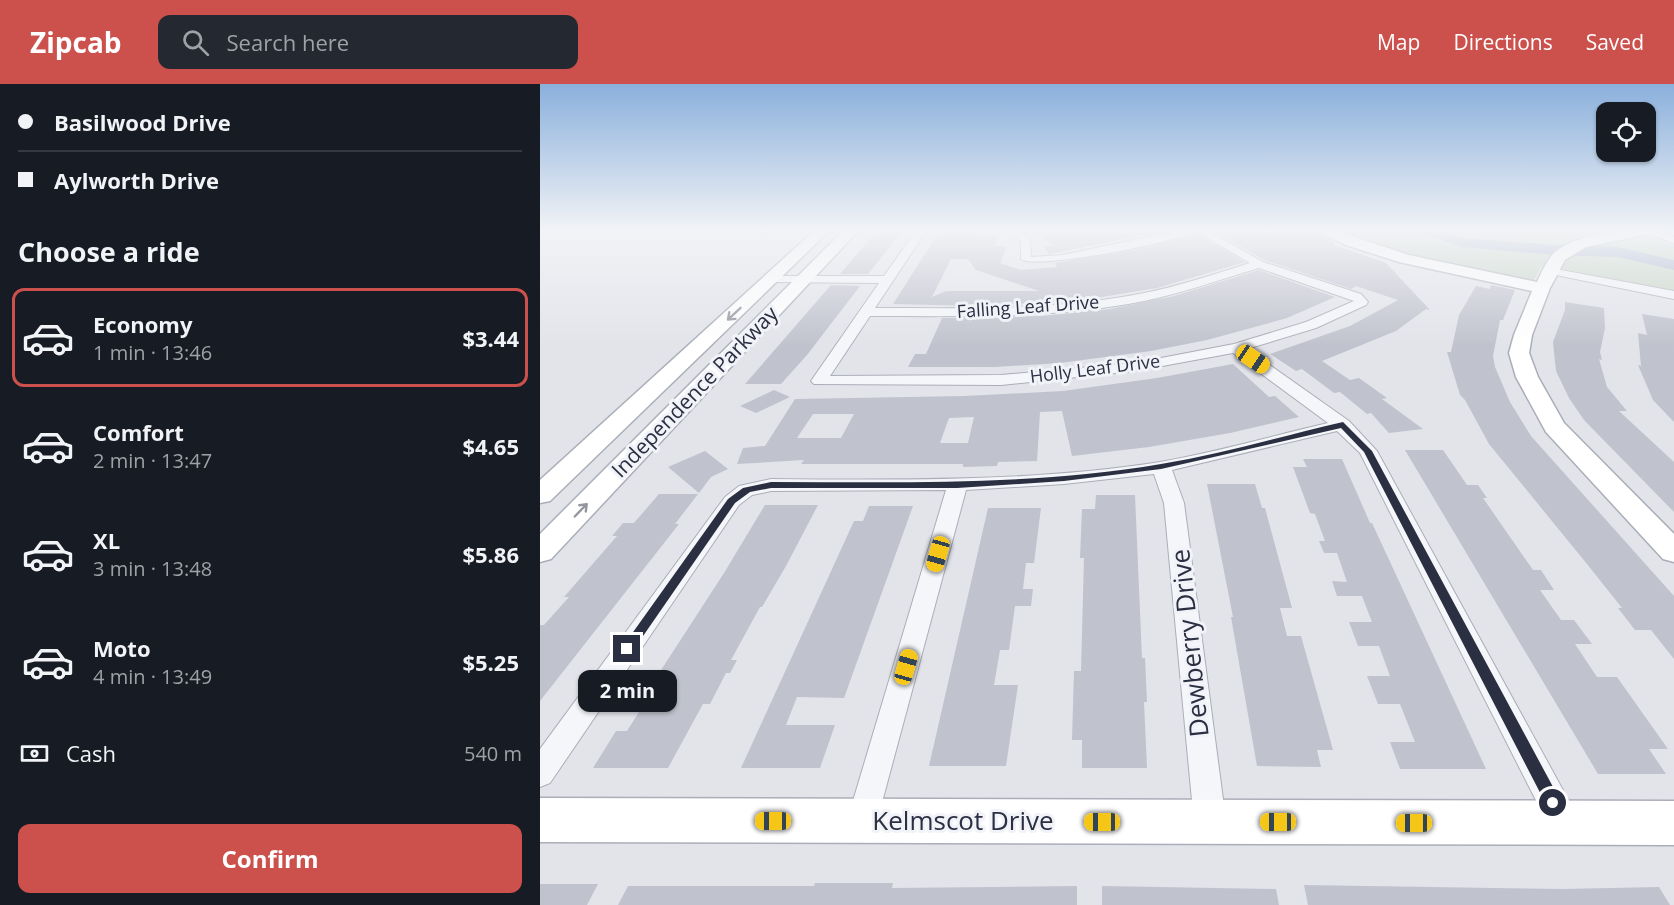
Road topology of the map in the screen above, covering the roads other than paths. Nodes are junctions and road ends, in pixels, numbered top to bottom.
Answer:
1 (781, 269) edge
2 (813, 269) edge
3 (894, 269) edge
4 (1240, 269) edge
5 (1275, 269) edge
6 (1469, 269) edge
7 (1553, 269) edge
8 (771, 279) junction
9 (804, 279) junction
10 (887, 280) junction
11 (1546, 280) junction
12 (1674, 295) edge
13 (865, 312) junction
14 (1236, 348) junction
15 (1343, 425) junction
16 (1161, 467) junction
17 (957, 486) junction
18 (540, 495) edge
19 (540, 552) edge
20 (1674, 552) edge
21 (540, 773) edge
22 (540, 820) edge
23 (863, 821) junction
24 (1210, 822) junction
25 (1564, 823) junction
26 (1674, 824) edge

1 - 8 street, Independence Parkway
2 - 9 street, Independence Parkway
3 - 10 street
4 - 13 street, Falling Leaf Drive
5 - 14 street, Holly Leaf Drive
6 - 11 street
7 - 11 street
8 - 9 street
8 -> 18 street, Independence Parkway
9 - 10 street
19 -> 9 street, Independence Parkway
10 - 13 street
11 - 12 street
11 - 20 street
13 - 14 street, Holly Leaf Drive
14 - 15 street
15 - 16 street
15 - 25 street
16 - 17 street
16 - 24 street, Dewberry Drive
17 - 21 street
17 - 23 street
22 - 23 street, Kelmscot Drive
23 - 24 street, Kelmscot Drive
24 - 25 street, Kelmscot Drive
25 - 26 street, Kelmscot Drive

